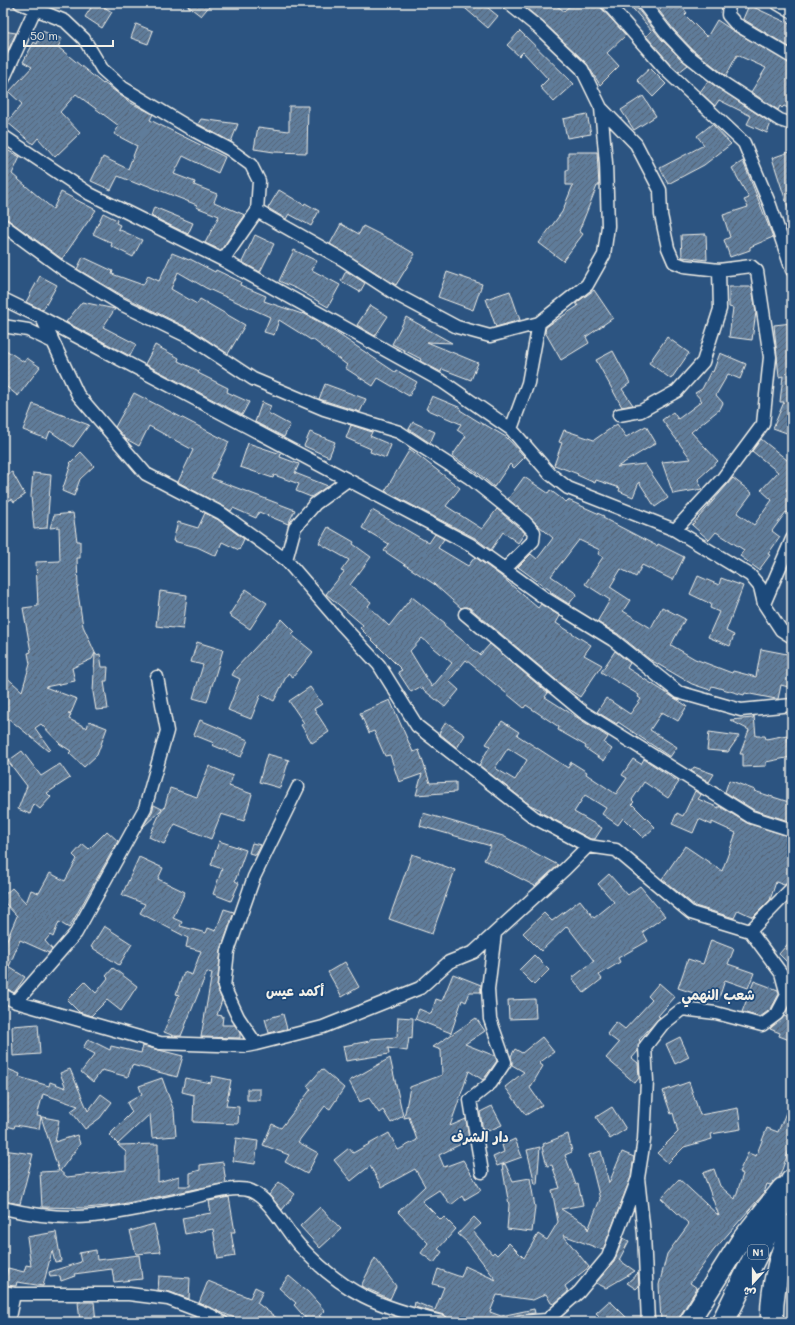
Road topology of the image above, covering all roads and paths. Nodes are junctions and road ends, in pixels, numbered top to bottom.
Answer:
1 (20, 3) edge
2 (508, 3) edge
3 (607, 3) edge
4 (643, 3) edge
5 (729, 3) edge
6 (776, 3) edge
7 (35, 9) junction
8 (792, 12) edge
9 (792, 57) edge
10 (7, 62) edge
11 (3, 80) edge
12 (601, 108) junction
13 (792, 124) edge
14 (3, 136) edge
15 (257, 211) junction
16 (3, 225) edge
17 (223, 260) junction
18 (718, 270) junction
19 (792, 270) edge
20 (3, 299) edge
21 (42, 318) junction
22 (539, 324) junction
23 (3, 326) edge
24 (53, 342) junction
25 (619, 415) dead end
26 (511, 429) junction
27 (348, 480) junction
28 (675, 530) junction
29 (792, 539) edge
30 (286, 560) junction
31 (505, 569) junction
32 (764, 604) junction
33 (465, 614) dead end
34 (792, 636) edge
35 (157, 677) dead end
36 (792, 705) edge
37 (298, 788) dead end
38 (792, 830) edge
39 (588, 846) junction
40 (792, 888) edge
41 (750, 931) junction
42 (496, 933) junction
43 (3, 996) edge
44 (16, 1002) junction
45 (256, 1044) junction
46 (482, 1172) dead end
47 (792, 1176) edge
48 (638, 1178) junction
49 (792, 1181) edge
50 (3, 1208) edge
51 (792, 1226) edge
52 (9, 1293) edge
53 (8, 1322) edge
54 (222, 1322) edge
55 (442, 1322) edge
56 (518, 1322) edge
57 (648, 1322) edge
58 (689, 1322) edge
59 (723, 1322) edge
60 (772, 1322) edge

1 - 7 street
2 - 12 street
3 - 19 street
4 - 13 street
5 - 9 street
6 - 8 street
7 - 10 street
7 - 15 street
10 - 11 street
12 - 18 street
12 - 22 street
14 - 17 street
15 - 17 street
15 - 22 street
16 - 31 street
17 - 26 street
18 - 25 street
18 - 28 street
20 - 21 street
21 - 24 street
21 - 27 street
22 - 26 street
23 - 24 street
24 - 30 street
26 - 28 street
27 - 30 street
27 - 31 street
28 - 32 street
29 - 32 street
30 - 39 street
31 - 36 street
32 - 34 street
33 - 38 street
35 - 44 street
37 - 45 street
39 - 41 street
39 - 42 street
40 - 41 street
41 - 48 street
42 - 45 street
42 - 46 street
43 - 44 street
44 - 45 street
47 - 58 main road
48 - 56 street
48 - 57 street
49 - 59 highway, N1
50 - 55 street
51 - 60 highway, N1
52 - 53 street
52 - 54 street

